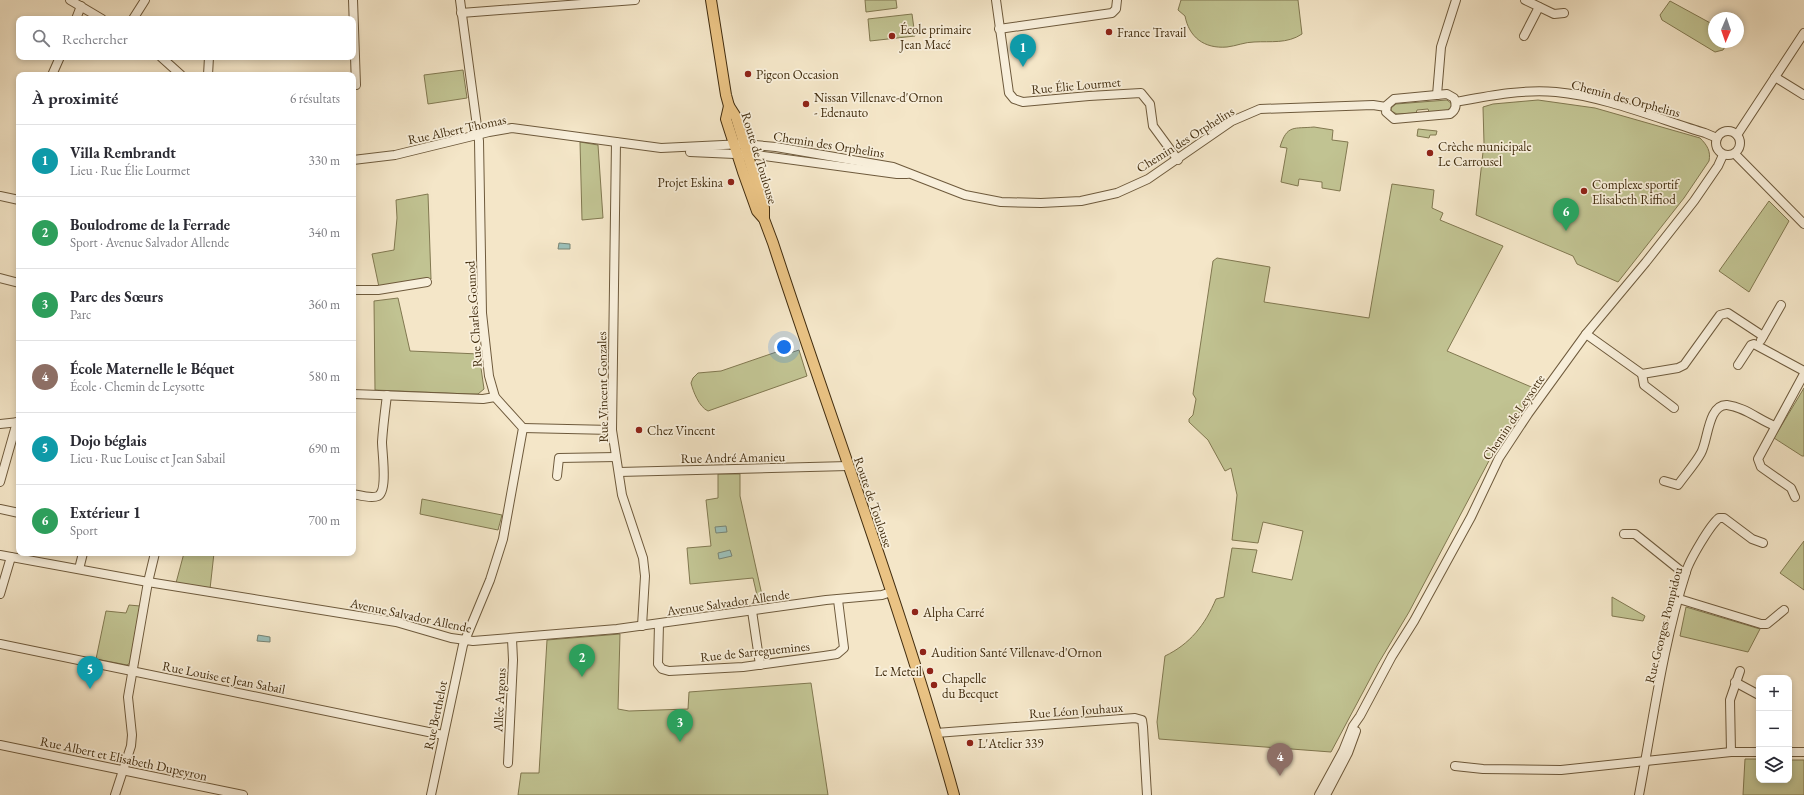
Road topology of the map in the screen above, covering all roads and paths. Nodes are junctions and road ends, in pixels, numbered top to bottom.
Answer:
1 (70, 0) edge
2 (145, 0) edge
3 (353, 0) edge
4 (460, 0) edge
5 (635, 0) edge
6 (711, 0) edge
7 (996, 0) edge
8 (1117, 0) edge
9 (1456, 0) edge
10 (1525, 0) edge
11 (81, 6) junction
12 (1539, 7) junction
13 (461, 13) junction
14 (1564, 13) dead end
15 (77, 16) edge
16 (97, 16) edge
17 (135, 16) edge
18 (354, 16) edge
19 (999, 29) junction
20 (1804, 33) edge
21 (1524, 36) dead end
22 (59, 60) edge
23 (164, 60) edge
24 (209, 60) edge
25 (355, 60) edge
26 (53, 72) edge
27 (178, 72) edge
28 (208, 72) edge
29 (356, 72) edge
30 (1775, 78) junction
31 (1437, 95) junction
32 (1804, 96) edge
33 (1456, 102) junction
34 (1386, 107) junction
35 (1737, 134) junction
36 (478, 135) junction
37 (1717, 138) junction
38 (616, 142) junction
39 (741, 150) junction
40 (1735, 154) junction
41 (1723, 155) junction
42 (356, 160) edge
43 (1178, 160) junction
44 (0, 196) edge
45 (16, 199) edge
46 (1804, 224) edge
47 (0, 278) edge
48 (16, 282) edge
49 (427, 282) dead end
50 (356, 290) edge
51 (1781, 305) dead end
52 (1586, 334) junction
53 (1763, 336) junction
54 (1758, 345) junction
55 (1738, 365) dead end
56 (1642, 374) junction
57 (1804, 376) edge
58 (356, 394) edge
59 (387, 395) junction
60 (495, 397) junction
61 (1674, 408) dead end
62 (16, 422) edge
63 (0, 424) edge
64 (1774, 426) junction
65 (523, 428) junction
66 (16, 429) edge
67 (612, 430) junction
68 (616, 457) junction
69 (848, 466) junction
70 (619, 472) junction
71 (557, 476) dead end
72 (1664, 481) dead end
73 (0, 482) edge
74 (356, 494) edge
75 (1795, 497) dead end
76 (0, 509) edge
77 (16, 512) edge
78 (1624, 534) dead end
79 (1763, 543) dead end
80 (0, 555) edge
81 (83, 556) edge
82 (154, 556) edge
83 (11, 557) junction
84 (79, 569) junction
85 (1686, 572) junction
86 (148, 582) junction
87 (891, 592) junction
88 (0, 594) edge
89 (1679, 599) junction
90 (838, 600) junction
91 (1784, 610) dead end
92 (752, 611) junction
93 (659, 624) junction
94 (642, 626) junction
95 (512, 639) junction
96 (465, 640) junction
97 (0, 644) edge
98 (760, 665) junction
99 (133, 671) junction
100 (1740, 672) dead end
101 (1736, 682) junction
102 (1756, 693) edge
103 (1360, 716) junction
104 (936, 733) junction
105 (443, 735) junction
106 (0, 745) edge
107 (1731, 752) junction
108 (1756, 752) edge
109 (1792, 752) edge
110 (1804, 752) edge
111 (1645, 761) junction
112 (508, 763) dead end
113 (1455, 766) dead end
114 (122, 771) junction
115 (115, 795) edge
116 (243, 795) edge
117 (431, 795) edge
118 (954, 795) edge
119 (1147, 795) edge
120 (1319, 795) edge
121 (1326, 795) edge
122 (1639, 795) edge

1 - 11 street
2 - 17 street
3 - 18 street
4 - 13 street, Rue Charles Gounod
5 - 13 street
6 - 39 main road, Route de Toulouse
7 - 19 street, Rue Élie Lourmet
8 - 19 street
9 - 31 street
10 - 12 street
11 - 15 street
11 - 16 street
12 - 14 street
12 - 21 street
13 - 36 street, Rue Charles Gounod
19 - 43 street, Rue Élie Lourmet
20 - 30 street
22 - 26 street
23 - 27 street
24 - 28 street
25 - 29 street
30 - 32 street
30 - 35 street
31 - 33 street
31 - 34 street
33 - 34 street
33 - 37 street, Chemin des Orphelins
34 - 43 street, Chemin des Orphelins
35 - 37 street
35 - 40 street
36 - 38 street, Rue Albert Thomas
36 - 42 street, Rue Albert Thomas
36 - 60 street, Rue Charles Gounod
37 - 41 street
38 - 39 street, Rue Albert Thomas
38 - 67 street, Rue Vincent Gonzales
39 - 43 street, Chemin des Orphelins
39 - 69 main road, Route de Toulouse
40 - 41 street
40 - 46 street
41 - 52 street, Chemin de Leysotte
44 - 45 street
47 - 48 street
49 - 50 street
51 - 53 street
52 - 56 street
52 - 103 street, Chemin de Leysotte
53 - 54 street
53 - 56 street
54 - 55 street
54 - 57 street
56 - 61 street
57 - 64 street
58 - 59 street
59 - 60 street
59 - 74 street
60 - 65 street, Rue Charles Gounod
62 - 63 street
64 - 72 street
64 - 75 street
65 - 67 street
65 - 96 street
66 - 73 street
67 - 68 street, Rue Vincent Gonzales
68 - 70 street, Rue Vincent Gonzales
68 - 71 street
69 - 70 street, Rue André Amanieu
69 - 87 main road, Route de Toulouse
70 - 94 street, Rue Vincent Gonzales
76 - 77 street
78 - 85 street
79 - 85 street, Rue Georges Pompidou
80 - 83 street, Avenue Salvador Allende
81 - 84 street
82 - 86 street
83 - 84 street, Avenue Salvador Allende
83 - 88 street
84 - 86 street, Avenue Salvador Allende
85 - 89 street, Rue Georges Pompidou
86 - 96 street, Avenue Salvador Allende
86 - 99 street
87 - 90 street, Avenue Salvador Allende
87 - 104 main road, Route de Toulouse
89 - 91 street
89 - 111 street, Rue Georges Pompidou
90 - 92 street, Avenue Salvador Allende
90 - 98 street, Rue de Sarreguemines
92 - 93 street, Avenue Salvador Allende
92 - 98 street
93 - 94 street, Avenue Salvador Allende
93 - 98 street, Rue de Sarreguemines
94 - 95 street, Avenue Salvador Allende
95 - 96 street, Avenue Salvador Allende
95 - 112 street, Allée Argous
96 - 105 street, Rue Berthelot
97 - 99 street, Rue Louise et Jean Sabail
99 - 105 street, Rue Louise et Jean Sabail
99 - 114 street
100 - 101 street
101 - 102 street
101 - 107 street
103 - 120 street, Chemin de Leysotte
103 - 121 street, Chemin de Leysotte
104 - 118 main road, Route de Toulouse
104 - 119 street, Rue Léon Jouhaux
105 - 117 street, Rue Berthelot
106 - 114 street, Rue Albert et Elisabeth Dupeyron
107 - 108 street
107 - 111 street
109 - 110 street
111 - 113 street
111 - 122 street, Rue Georges Pompidou
114 - 115 street
114 - 116 street, Rue Albert et Elisabeth Dupeyron

